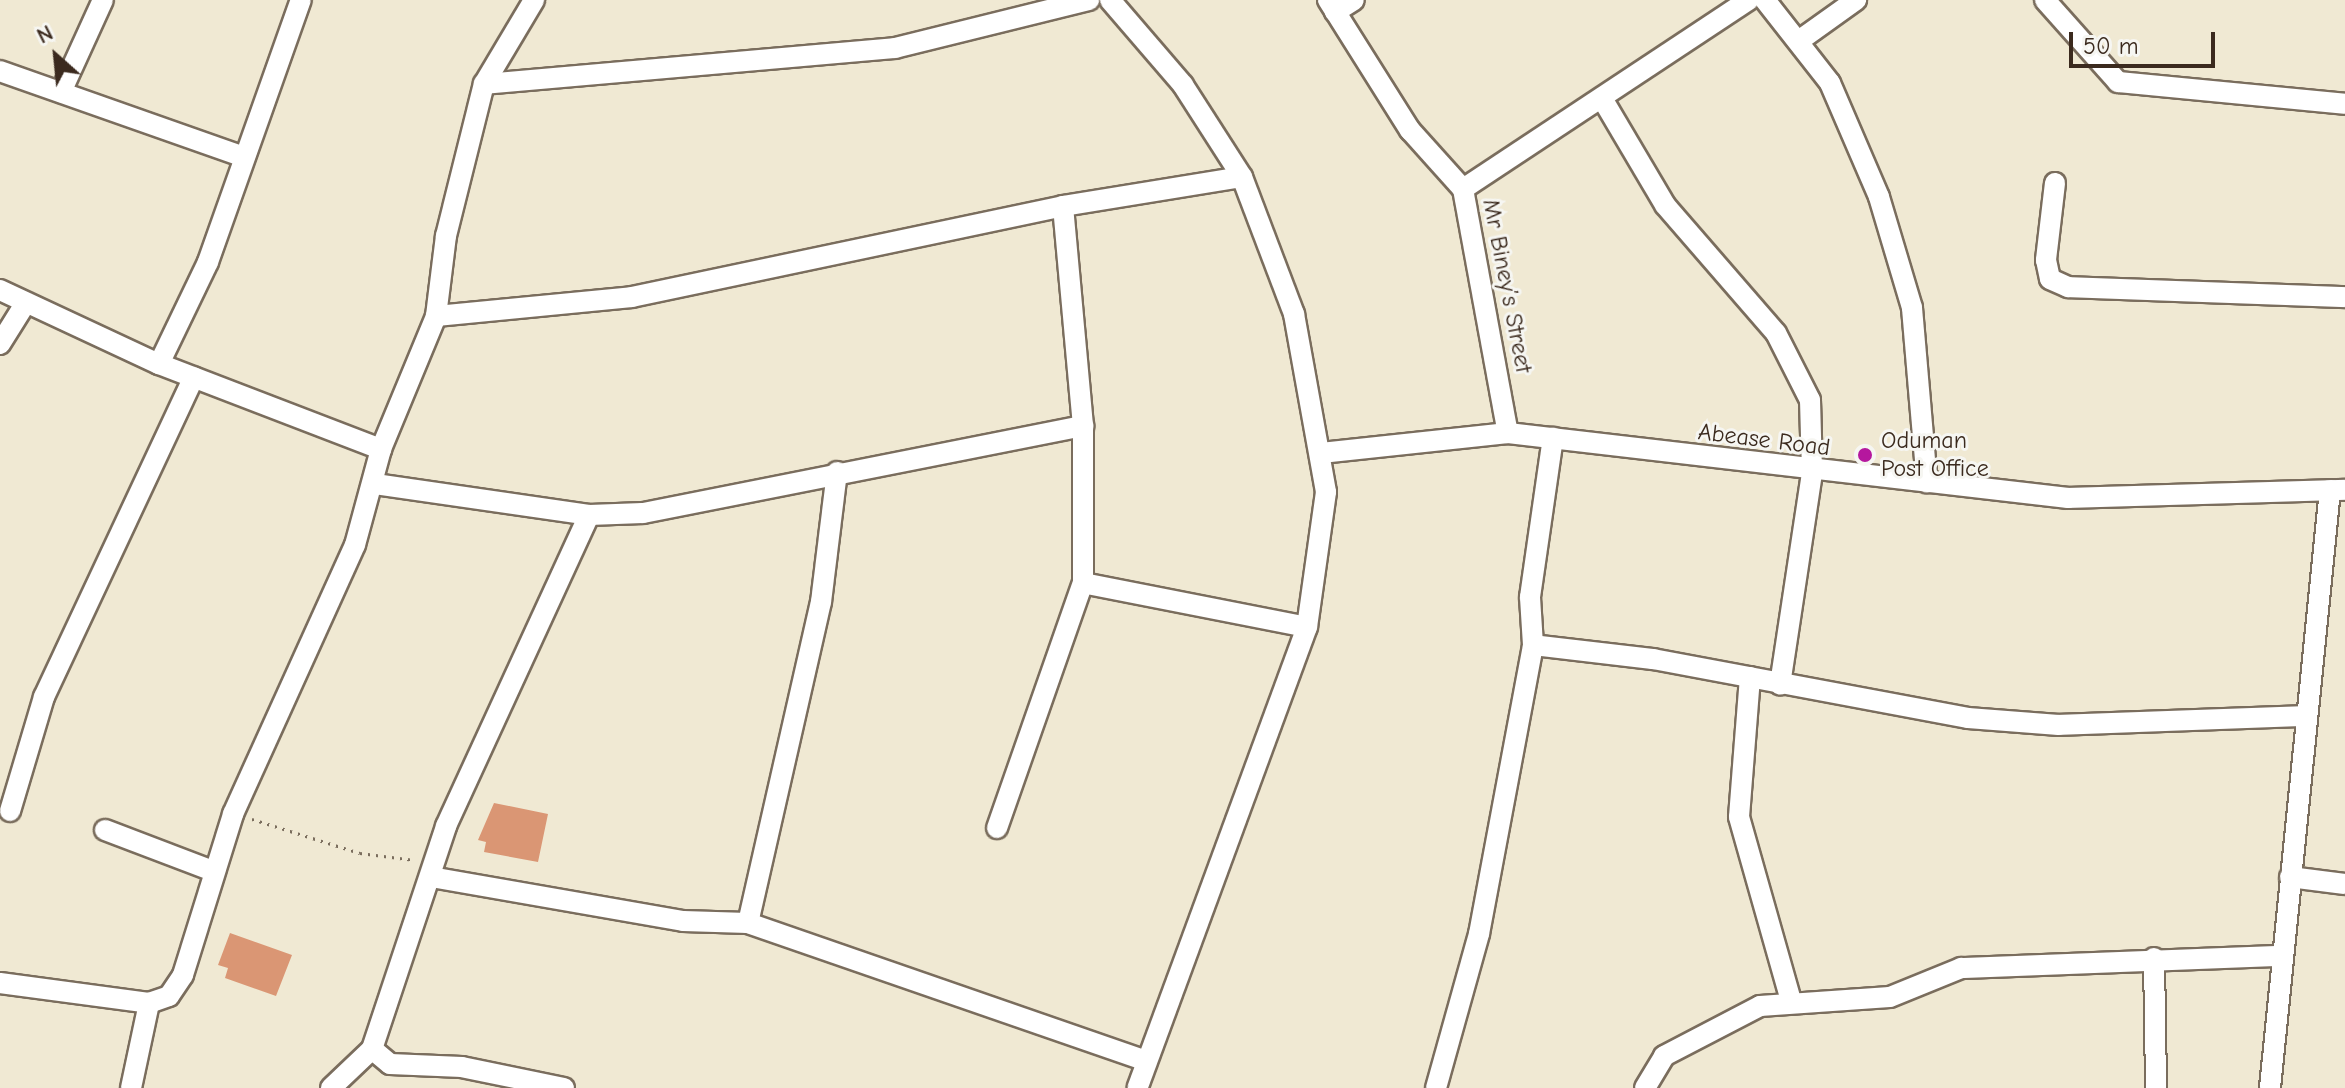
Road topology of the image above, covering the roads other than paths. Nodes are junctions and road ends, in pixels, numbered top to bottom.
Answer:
1 (103, 0) edge
2 (301, 0) edge
3 (534, 0) edge
4 (1089, 0) edge
5 (1110, 0) edge
6 (1354, 0) edge
7 (1749, 0) edge
8 (1765, 0) edge
9 (1856, 0) edge
10 (2045, 0) edge
11 (1332, 6) edge
12 (1800, 40) junction
13 (0, 71) edge
14 (484, 84) junction
15 (61, 92) junction
16 (1603, 100) junction
17 (2345, 104) edge
18 (241, 156) junction
19 (1242, 177) junction
20 (2055, 183) dead end
21 (1463, 189) junction
22 (1063, 206) junction
23 (0, 290) edge
24 (2345, 297) edge
25 (25, 304) junction
26 (436, 316) junction
27 (0, 344) edge
28 (159, 364) junction
29 (194, 377) junction
30 (1083, 426) junction
31 (1508, 433) junction
32 (1553, 438) junction
33 (381, 449) junction
34 (1321, 453) junction
35 (837, 472) junction
36 (1812, 473) junction
37 (1927, 482) junction
38 (375, 484) junction
39 (2338, 490) edge
40 (589, 515) junction
41 (1083, 583) junction
42 (1307, 627) junction
43 (1533, 645) junction
44 (1750, 677) junction
45 (1780, 685) junction
46 (2305, 716) junction
47 (10, 811) dead end
48 (997, 828) dead end
49 (105, 830) dead end
50 (213, 871) junction
51 (433, 871) junction
52 (2290, 877) junction
53 (2345, 884) edge
54 (748, 923) junction
55 (2279, 956) junction
56 (2154, 958) junction
57 (0, 983) edge
58 (1791, 1001) junction
59 (149, 1003) junction
60 (372, 1049) junction
61 (1144, 1060) junction
62 (131, 1088) edge
63 (331, 1088) edge
64 (564, 1088) edge
65 (1137, 1088) edge
66 (1436, 1088) edge
67 (1645, 1088) edge
68 (2156, 1088) edge
69 (2270, 1088) edge

1 - 15 street
2 - 18 street
3 - 14 street
4 - 14 street
5 - 19 street
6 - 11 street
7 - 16 street
8 - 12 street
9 - 12 street
10 - 17 street
11 - 21 street, Mr Biney’s Street
12 - 37 street
13 - 15 street
14 - 26 street
15 - 18 street
16 - 21 street
16 - 36 street
18 - 28 street
19 - 22 street
19 - 34 street
20 - 24 street
21 - 31 street, Mr Biney’s Street
22 - 26 street
22 - 30 street
23 - 25 street
25 - 27 street
25 - 28 street
26 - 33 street
28 - 29 street
29 - 33 street
29 - 47 street
30 - 35 street
30 - 41 street
31 - 32 street, Abease Road
31 - 34 street, Abease Road
32 - 36 street, Abease Road
32 - 43 street
33 - 38 street
34 - 42 street
35 - 40 street
35 - 54 street
36 - 37 street, Abease Road
36 - 45 street
37 - 39 street, Abease Road
38 - 40 street
38 - 50 street
39 - 46 street
40 - 51 street
41 - 42 street
41 - 48 street
42 - 61 street
43 - 44 street
43 - 66 street
44 - 45 street
44 - 58 street
45 - 46 street
46 - 52 street
49 - 50 street
50 - 59 street
51 - 54 street
51 - 60 street
52 - 53 street
52 - 55 street
54 - 61 street
55 - 56 street
55 - 69 street
56 - 58 street
56 - 68 street
57 - 59 street
58 - 67 street
59 - 62 street
60 - 63 street
60 - 64 street
61 - 65 street

